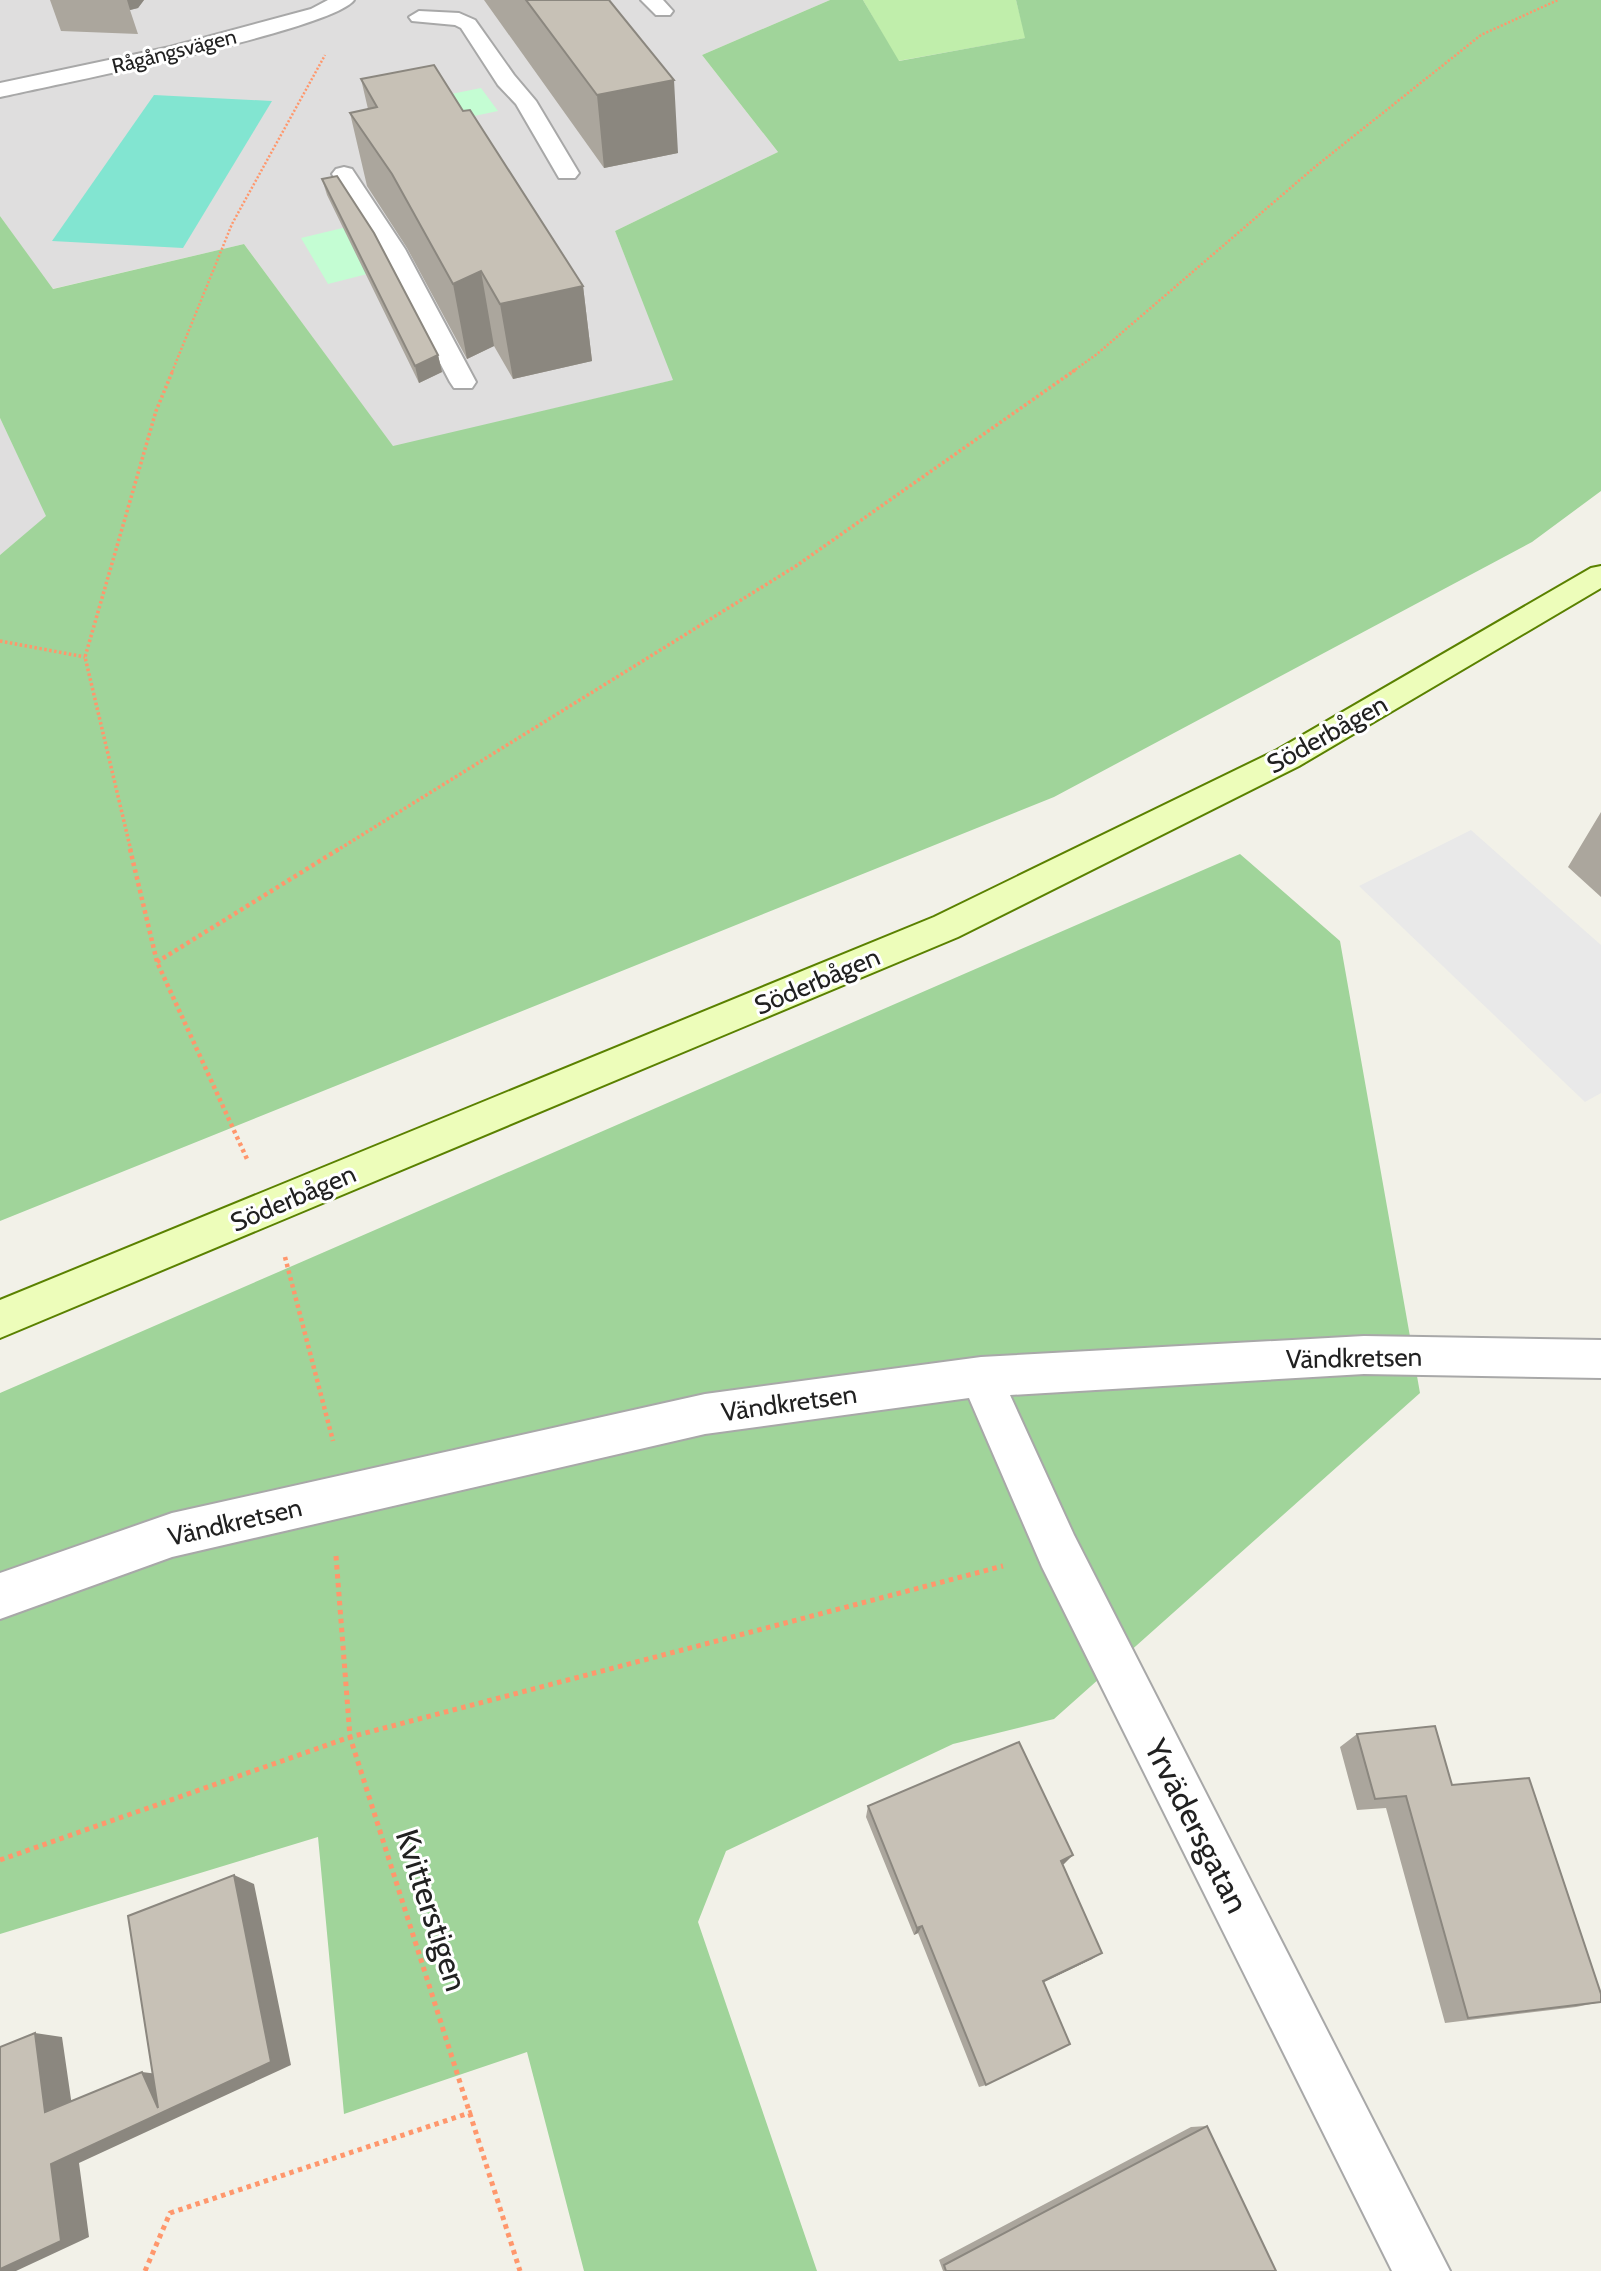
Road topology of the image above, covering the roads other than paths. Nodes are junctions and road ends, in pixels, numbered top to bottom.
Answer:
1 (344, 0) edge
2 (419, 17) dead end
3 (0, 90) edge
4 (567, 173) dead end
5 (344, 174) dead end
6 (463, 382) dead end
7 (1601, 575) edge
8 (0, 1319) edge
9 (1601, 1359) edge
10 (981, 1377) junction
11 (0, 1595) edge
12 (1422, 2271) edge

1 - 3 street, Rågångsvägen
2 - 4 street
5 - 6 street
7 - 8 street, Söderbågen
9 - 10 street, Vändkretsen
10 - 11 street, Vändkretsen
10 - 12 street, Yrvädersgatan

